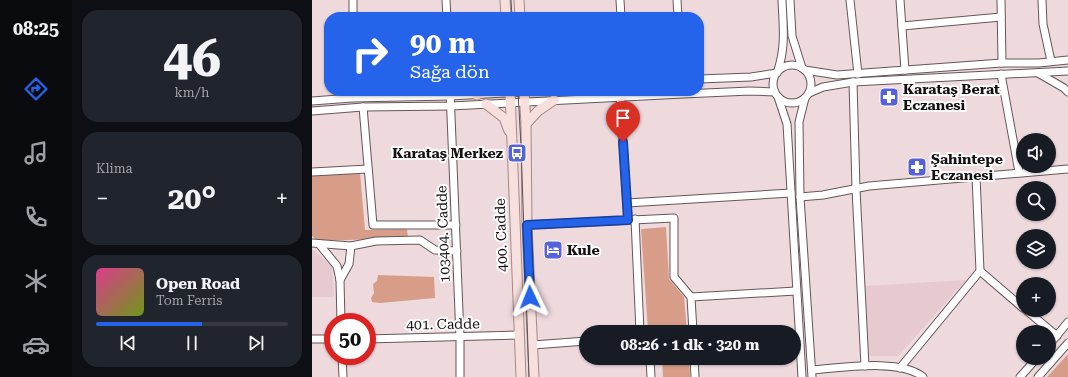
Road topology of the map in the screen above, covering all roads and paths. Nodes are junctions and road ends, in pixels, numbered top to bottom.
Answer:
1 (353, 0) edge
2 (446, 0) edge
3 (505, 0) edge
4 (519, 0) edge
5 (620, 0) edge
6 (677, 0) edge
7 (782, 0) edge
8 (790, 0) edge
9 (850, 0) edge
10 (900, 0) edge
11 (1001, 0) edge
12 (1042, 0) edge
13 (353, 12) edge
14 (447, 12) edge
15 (506, 12) edge
16 (520, 12) edge
17 (621, 12) edge
18 (678, 12) edge
19 (1001, 17) junction
20 (902, 26) junction
21 (1068, 60) edge
22 (1051, 62) junction
23 (1002, 63) junction
24 (803, 69) junction
25 (905, 70) junction
26 (1068, 71) edge
27 (778, 72) junction
28 (1037, 73) junction
29 (858, 74) junction
30 (1001, 74) junction
31 (704, 79) edge
32 (853, 82) junction
33 (1068, 92) edge
34 (704, 93) edge
35 (777, 95) junction
36 (346, 96) edge
37 (450, 96) edge
38 (507, 96) edge
39 (510, 96) edge
40 (524, 96) edge
41 (530, 96) edge
42 (620, 96) joint
43 (807, 96) junction
44 (554, 100) junction
45 (312, 102) edge
46 (486, 104) junction
47 (451, 106) junction
48 (363, 107) junction
49 (312, 112) edge
50 (526, 124) junction
51 (512, 136) junction
52 (1016, 156) edge
53 (1068, 168) edge
54 (1056, 169) edge
55 (368, 170) junction
56 (312, 172) edge
57 (1016, 172) edge
58 (976, 176) junction
59 (856, 189) junction
60 (791, 193) junction
61 (800, 197) junction
62 (627, 203) junction
63 (632, 219) junction
64 (456, 225) junction
65 (527, 225) junction
66 (316, 243) edge
67 (351, 246) junction
68 (457, 250) junction
69 (980, 271) junction
70 (340, 280) junction
71 (796, 291) junction
72 (691, 297) junction
73 (1016, 302) edge
74 (341, 313) edge
75 (1034, 317) edge
76 (1068, 322) edge
77 (640, 325) edge
78 (693, 325) edge
79 (519, 335) junction
80 (1057, 336) joint
81 (460, 337) junction
82 (312, 339) edge
83 (376, 339) edge
84 (324, 340) edge
85 (579, 342) edge
86 (1068, 343) edge
87 (533, 345) junction
88 (342, 365) edge
89 (650, 365) edge
90 (694, 365) edge
91 (1031, 365) edge
92 (865, 366) junction
93 (900, 368) junction
94 (812, 374) edge
95 (343, 377) edge
96 (460, 377) edge
97 (521, 377) edge
98 (534, 377) edge
99 (651, 377) edge
100 (695, 377) edge
101 (802, 377) edge
102 (923, 377) edge
103 (1020, 377) edge
104 (1038, 377) edge

1 - 13 street
2 - 14 street
3 - 15 main road
4 - 16 main road
5 - 17 street
6 - 18 street
7 - 27 street
8 - 24 street
9 - 29 street
10 - 20 street
11 - 19 street
12 - 22 street
19 - 20 street
19 - 23 street
20 - 25 street
21 - 22 street
22 - 23 street
23 - 25 street
24 - 27 street
24 - 29 street
24 - 43 street
25 - 29 street
26 - 28 street
27 - 31 street
27 - 35 street
28 - 30 street
28 - 33 street
30 - 32 street
30 - 52 street
32 - 43 street
32 - 59 street
34 - 35 street
35 - 43 street
35 - 60 street
36 - 45 street
37 - 47 street, 103404. Cadde
38 - 46 street
39 - 51 main road, 400. Cadde
40 - 50 main road, 400. Cadde
41 - 44 street
42 - 44 street
42 - 62 street
43 - 61 street
44 - 50 main road
46 - 47 street
46 - 51 main road
47 - 48 street
47 - 64 street, 103404. Cadde
48 - 49 street
48 - 55 street
50 - 65 main road, 400. Cadde
51 - 79 main road, 400. Cadde
53 - 54 street
55 - 56 street
55 - 64 street
57 - 58 street
58 - 59 street
58 - 69 street
59 - 61 street
59 - 92 street
60 - 62 street
60 - 71 street
61 - 94 street
62 - 63 street
63 - 65 street
63 - 72 street
63 - 77 street
64 - 68 street, 103404. Cadde
65 - 87 main road, 400. Cadde
66 - 67 street
66 - 70 street
67 - 68 street
67 - 70 street
68 - 81 street, 103404. Cadde
69 - 73 street
69 - 93 street
70 - 74 street
71 - 72 street
71 - 101 street
72 - 78 street
75 - 80 street
76 - 80 street
79 - 81 street, 401. Cadde
79 - 97 main road, 400. Cadde
81 - 83 street, 401. Cadde
81 - 96 street, 103404. Cadde
82 - 84 street
85 - 87 street
86 - 104 street
87 - 98 main road, 400. Cadde
88 - 95 street
89 - 99 street
90 - 100 street
91 - 103 street
92 - 93 street
92 - 94 street
93 - 102 street

